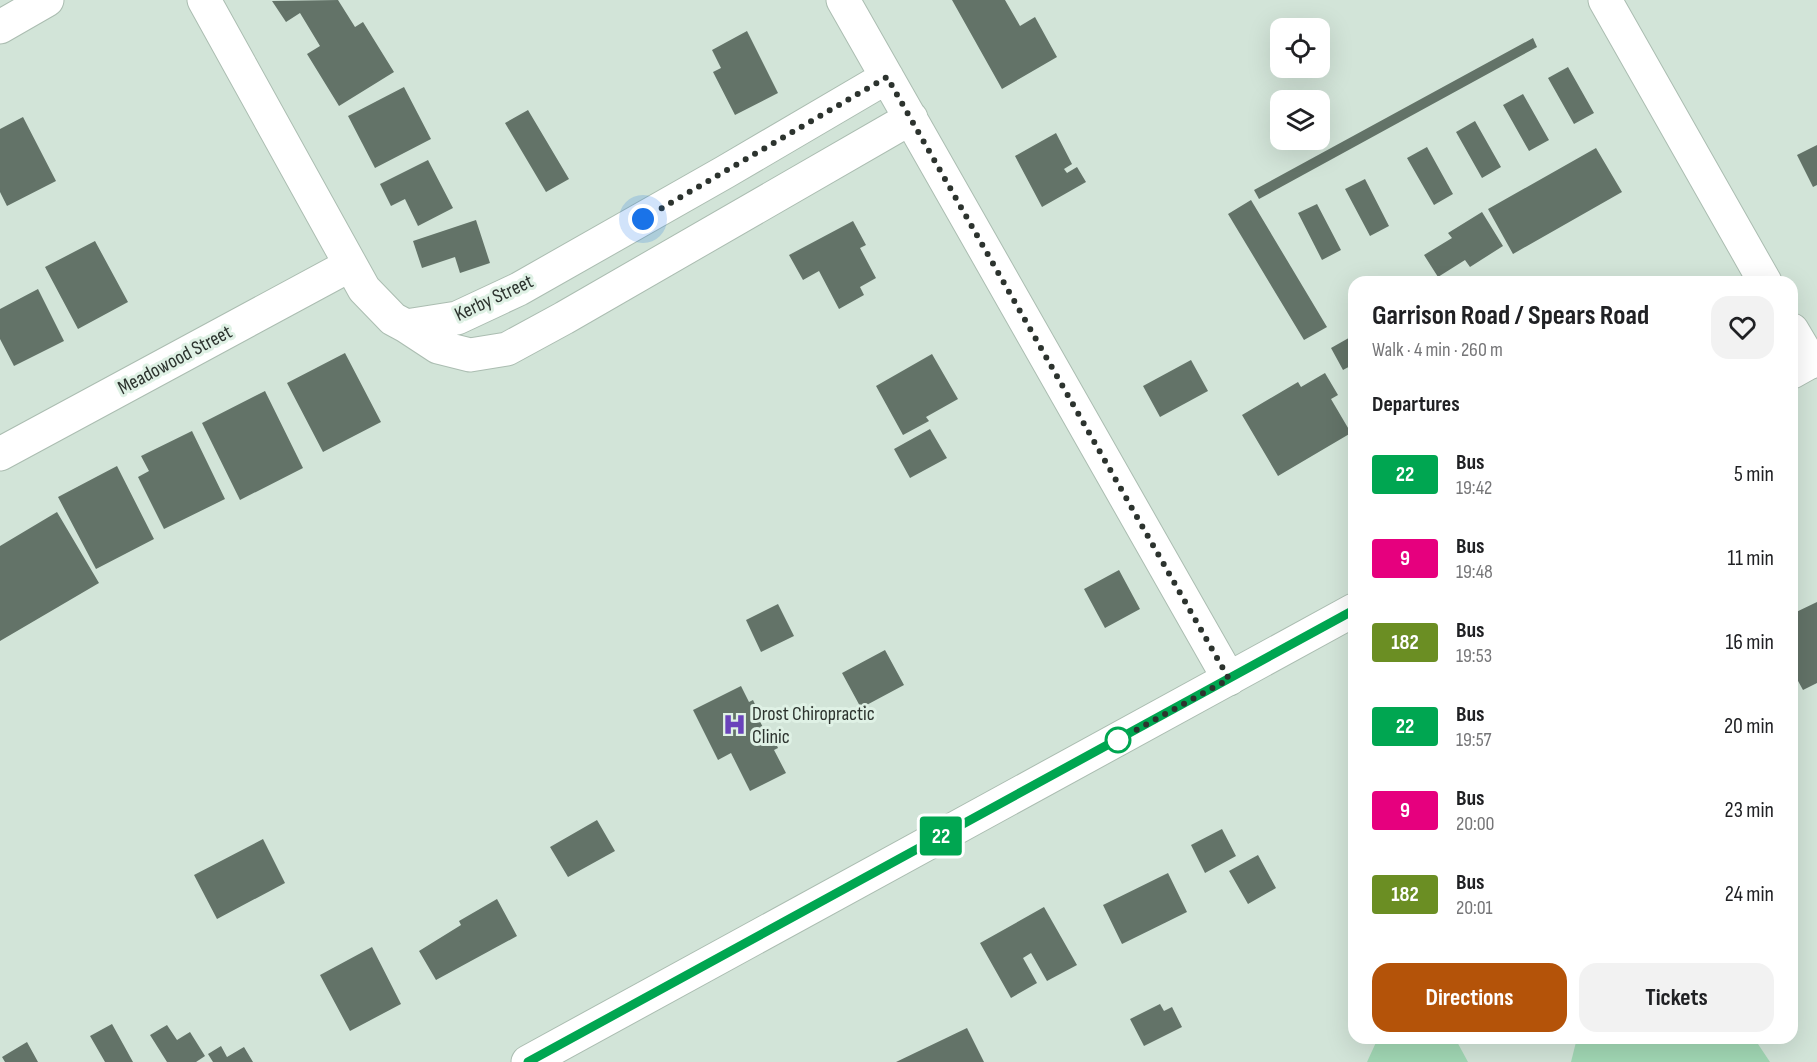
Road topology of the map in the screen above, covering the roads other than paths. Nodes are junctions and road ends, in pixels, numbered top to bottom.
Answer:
1 (47, 0) edge
2 (204, 0) edge
3 (843, 0) edge
4 (1605, 0) edge
5 (0, 27) edge
6 (887, 77) junction
7 (911, 118) junction
8 (350, 265) junction
9 (1762, 276) edge
10 (406, 326) junction
11 (1798, 344) edge
12 (1807, 364) edge
13 (0, 454) edge
14 (1348, 613) edge
15 (1229, 679) junction
16 (528, 1062) edge

1 - 5 street
2 - 8 street
3 - 6 street
4 - 9 street
6 - 7 street
6 - 10 street, Kerby Street
7 - 10 street, Kerby Street
7 - 15 street
8 - 10 street
8 - 13 street, Meadowood Street
11 - 12 street
14 - 15 street
15 - 16 street

